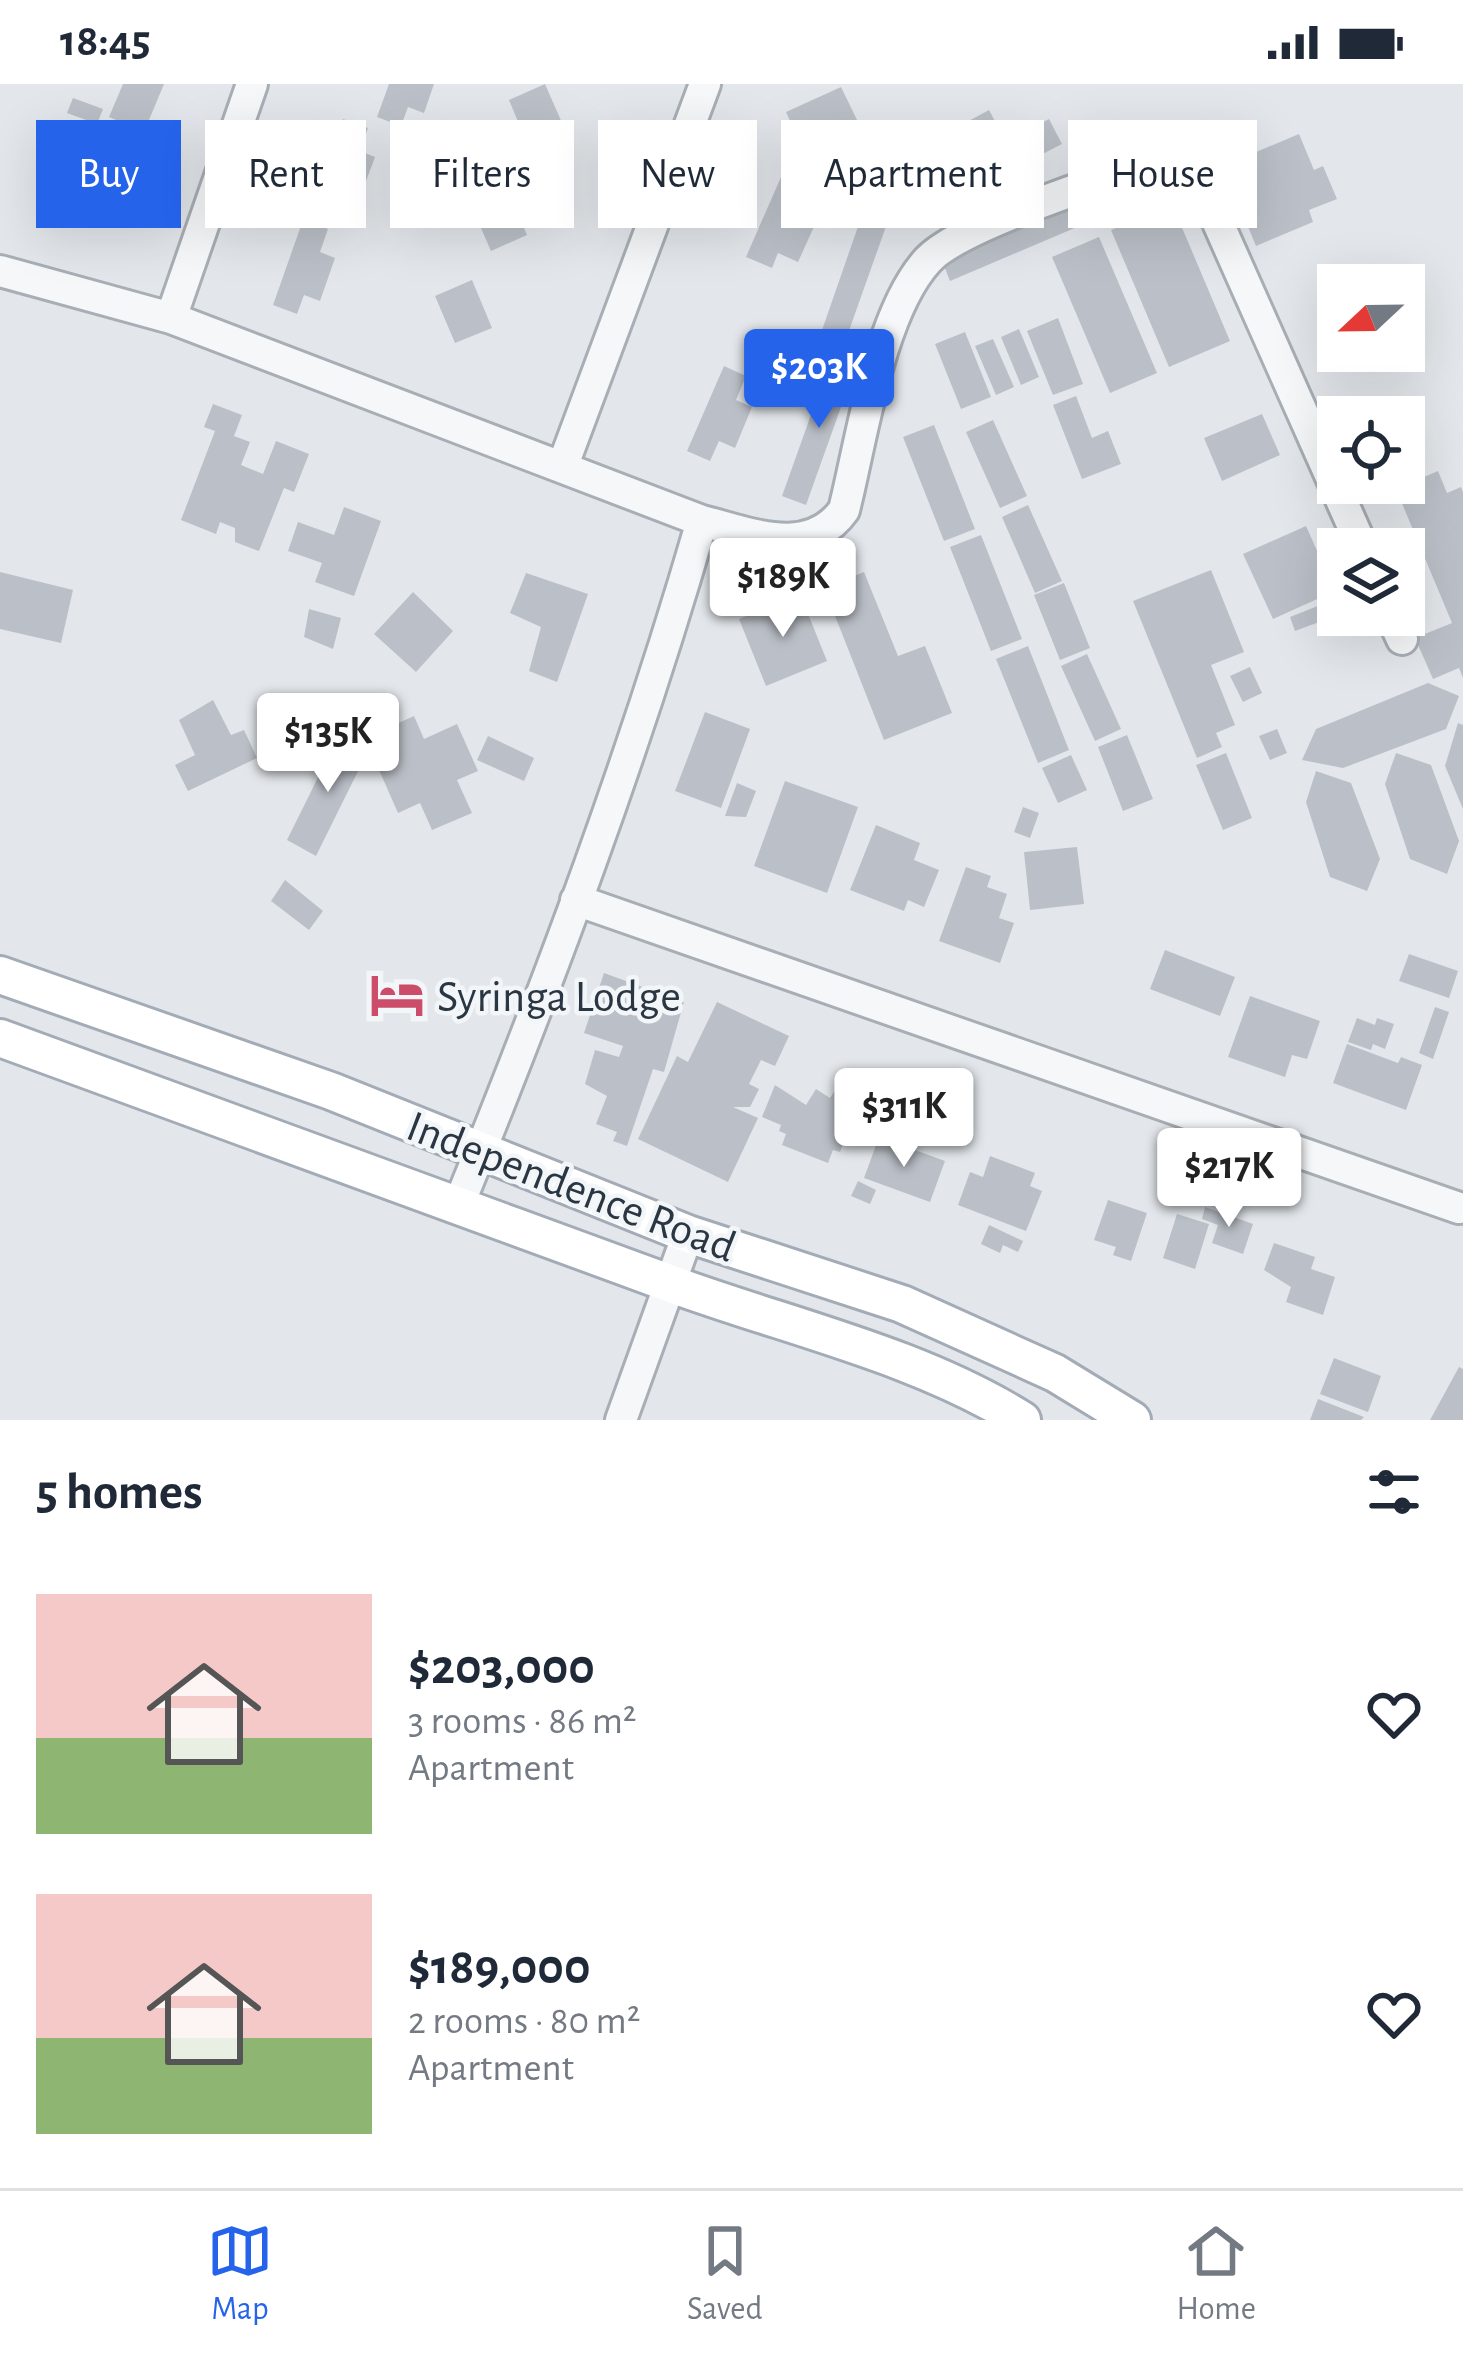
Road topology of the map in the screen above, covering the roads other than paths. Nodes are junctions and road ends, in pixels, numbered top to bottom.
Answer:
1 (252, 84) edge
2 (705, 84) edge
3 (6, 273) edge
4 (0, 306) edge
5 (171, 318) junction
6 (563, 465) junction
7 (702, 521) junction
8 (1355, 528) edge
9 (576, 900) junction
10 (0, 975) edge
11 (0, 1038) edge
12 (480, 1152) junction
13 (459, 1204) junction
14 (1459, 1208) dead end
15 (688, 1234) junction
16 (670, 1284) junction
17 (621, 1420) edge
18 (1022, 1420) edge
19 (1132, 1420) edge

1 - 5 street
2 - 6 street
3 - 4 street
3 - 5 street
5 - 6 street
6 - 7 street
7 - 8 street
7 - 9 street
9 - 12 street
9 - 14 street
10 - 12 main road, Independence Road
11 - 13 main road, Independence Road
12 - 13 street
12 - 15 main road, Independence Road
13 - 16 main road, Independence Road
15 - 16 street
15 - 19 main road, Independence Road
16 - 17 street
16 - 18 main road, Independence Road

